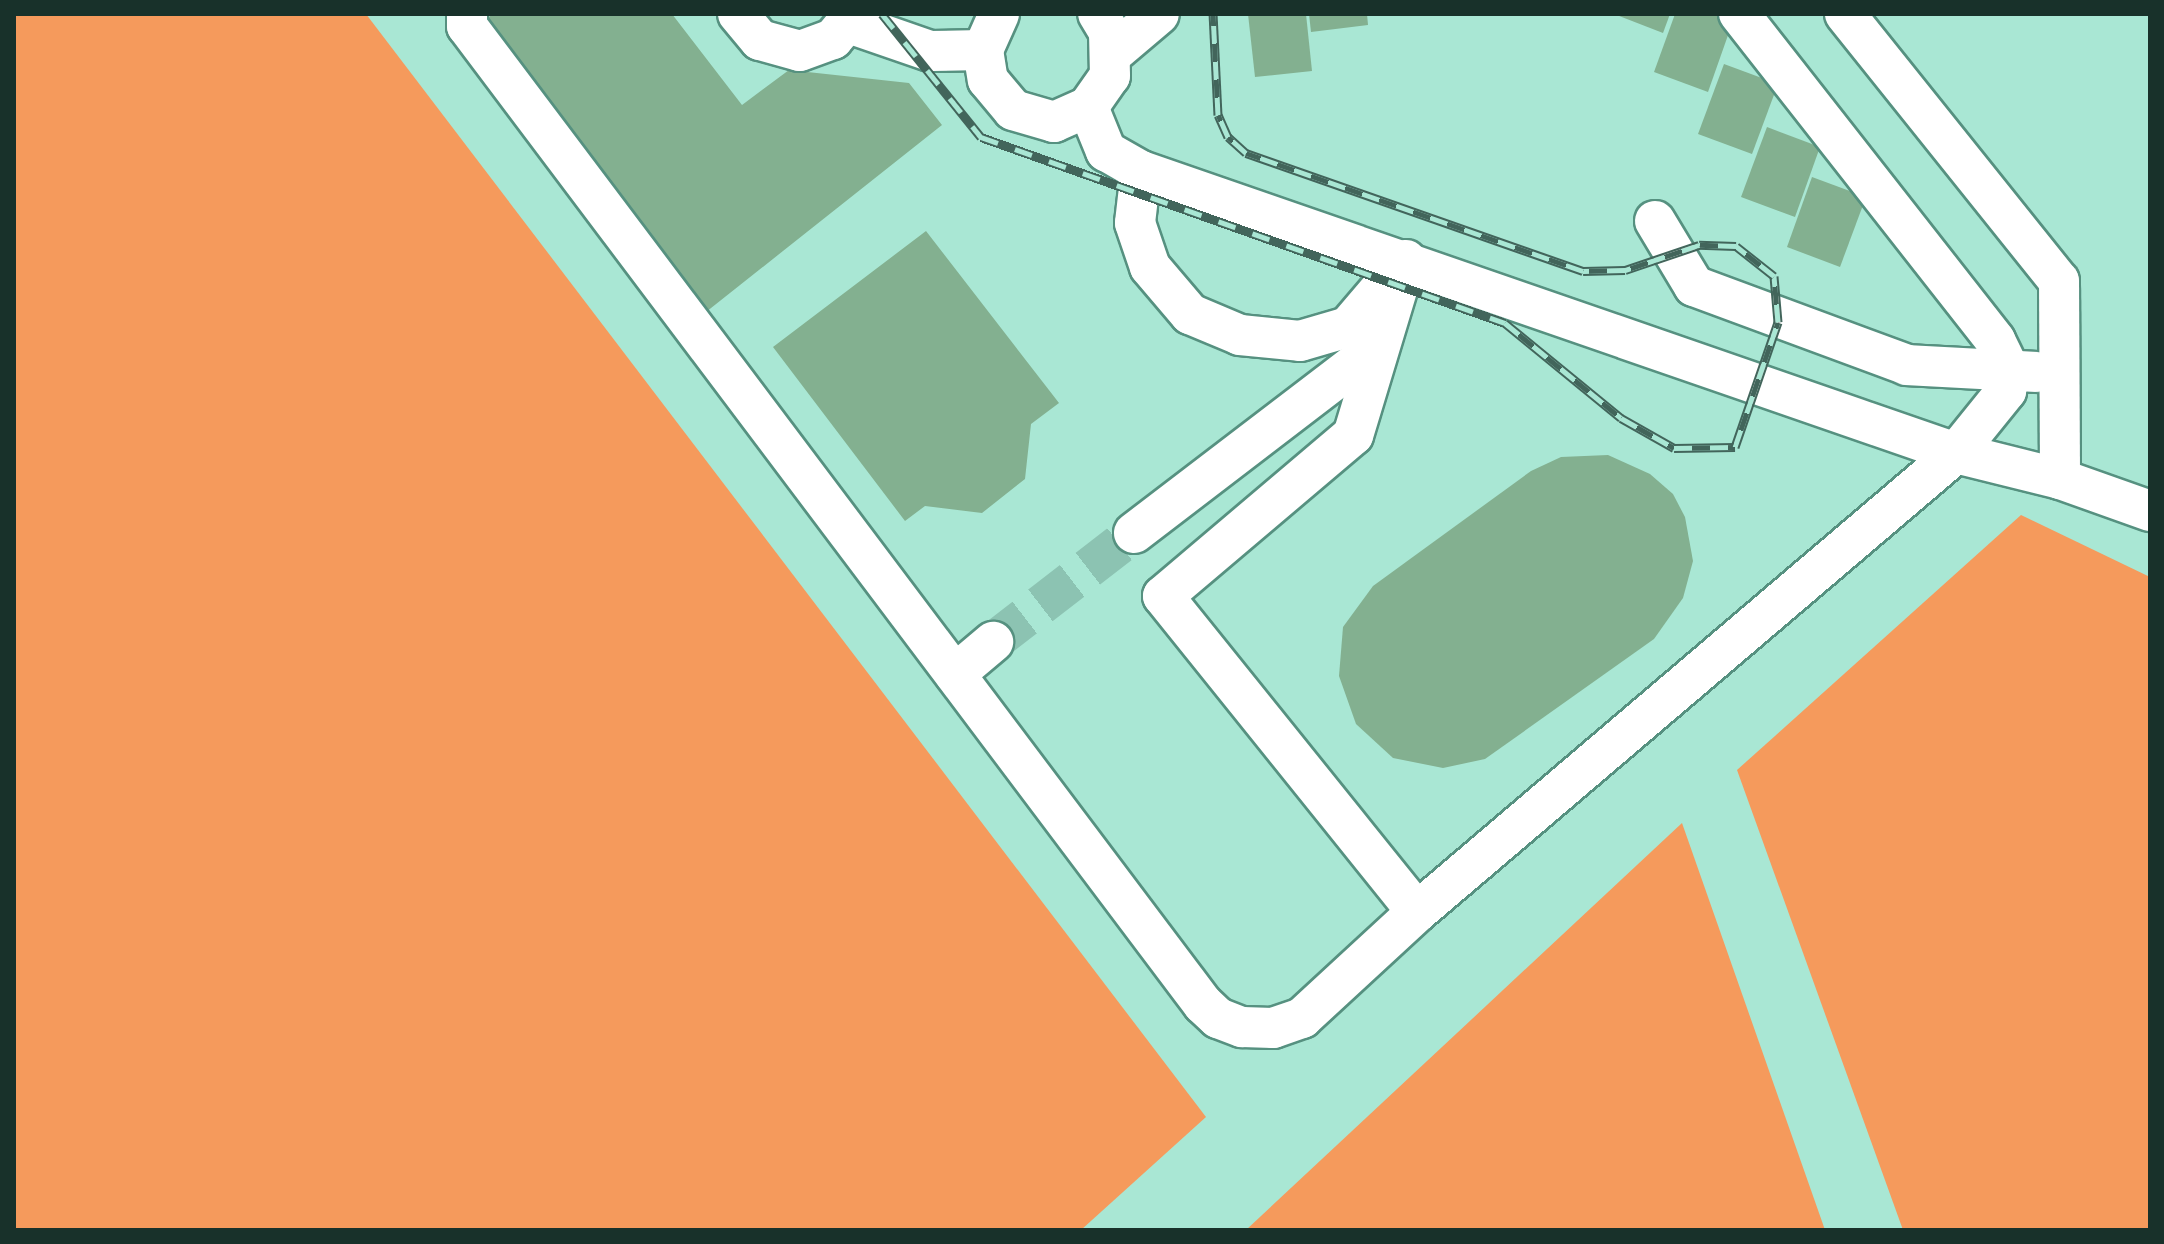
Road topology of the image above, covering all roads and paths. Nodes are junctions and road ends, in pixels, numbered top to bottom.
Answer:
1 (467, 14) edge
2 (738, 14) edge
3 (999, 14) edge
4 (1098, 14) edge
5 (1159, 14) edge
6 (1739, 14) edge
7 (1845, 14) edge
8 (851, 18) edge
9 (983, 50) junction
10 (1113, 53) junction
11 (1088, 107) junction
12 (1141, 171) junction
13 (1655, 221) dead end
14 (1406, 260) junction
15 (1379, 346) junction
16 (2010, 371) junction
17 (2061, 372) junction
18 (1956, 453) junction
19 (2150, 474) edge
20 (2060, 479) junction
21 (2134, 504) edge
22 (1134, 533) tunnel mouth
23 (993, 642) tunnel mouth
24 (955, 674) junction
25 (1417, 912) junction

1 - 24 lane
2 - 8 lane
3 - 9 lane
4 - 10 lane
5 - 10 lane
6 - 16 lane
7 - 17 lane
8 - 9 lane
9 - 11 lane
10 - 11 lane
11 - 12 lane
12 - 14 lane
12 - 14 lane
13 - 16 lane
14 - 15 lane
14 - 18 lane
15 - 22 lane
15 - 25 lane
16 - 17 lane
16 - 18 lane
17 - 20 lane
18 - 20 lane
18 - 25 lane
19 - 21 lane
20 - 21 lane
23 - 24 lane
24 - 25 lane

